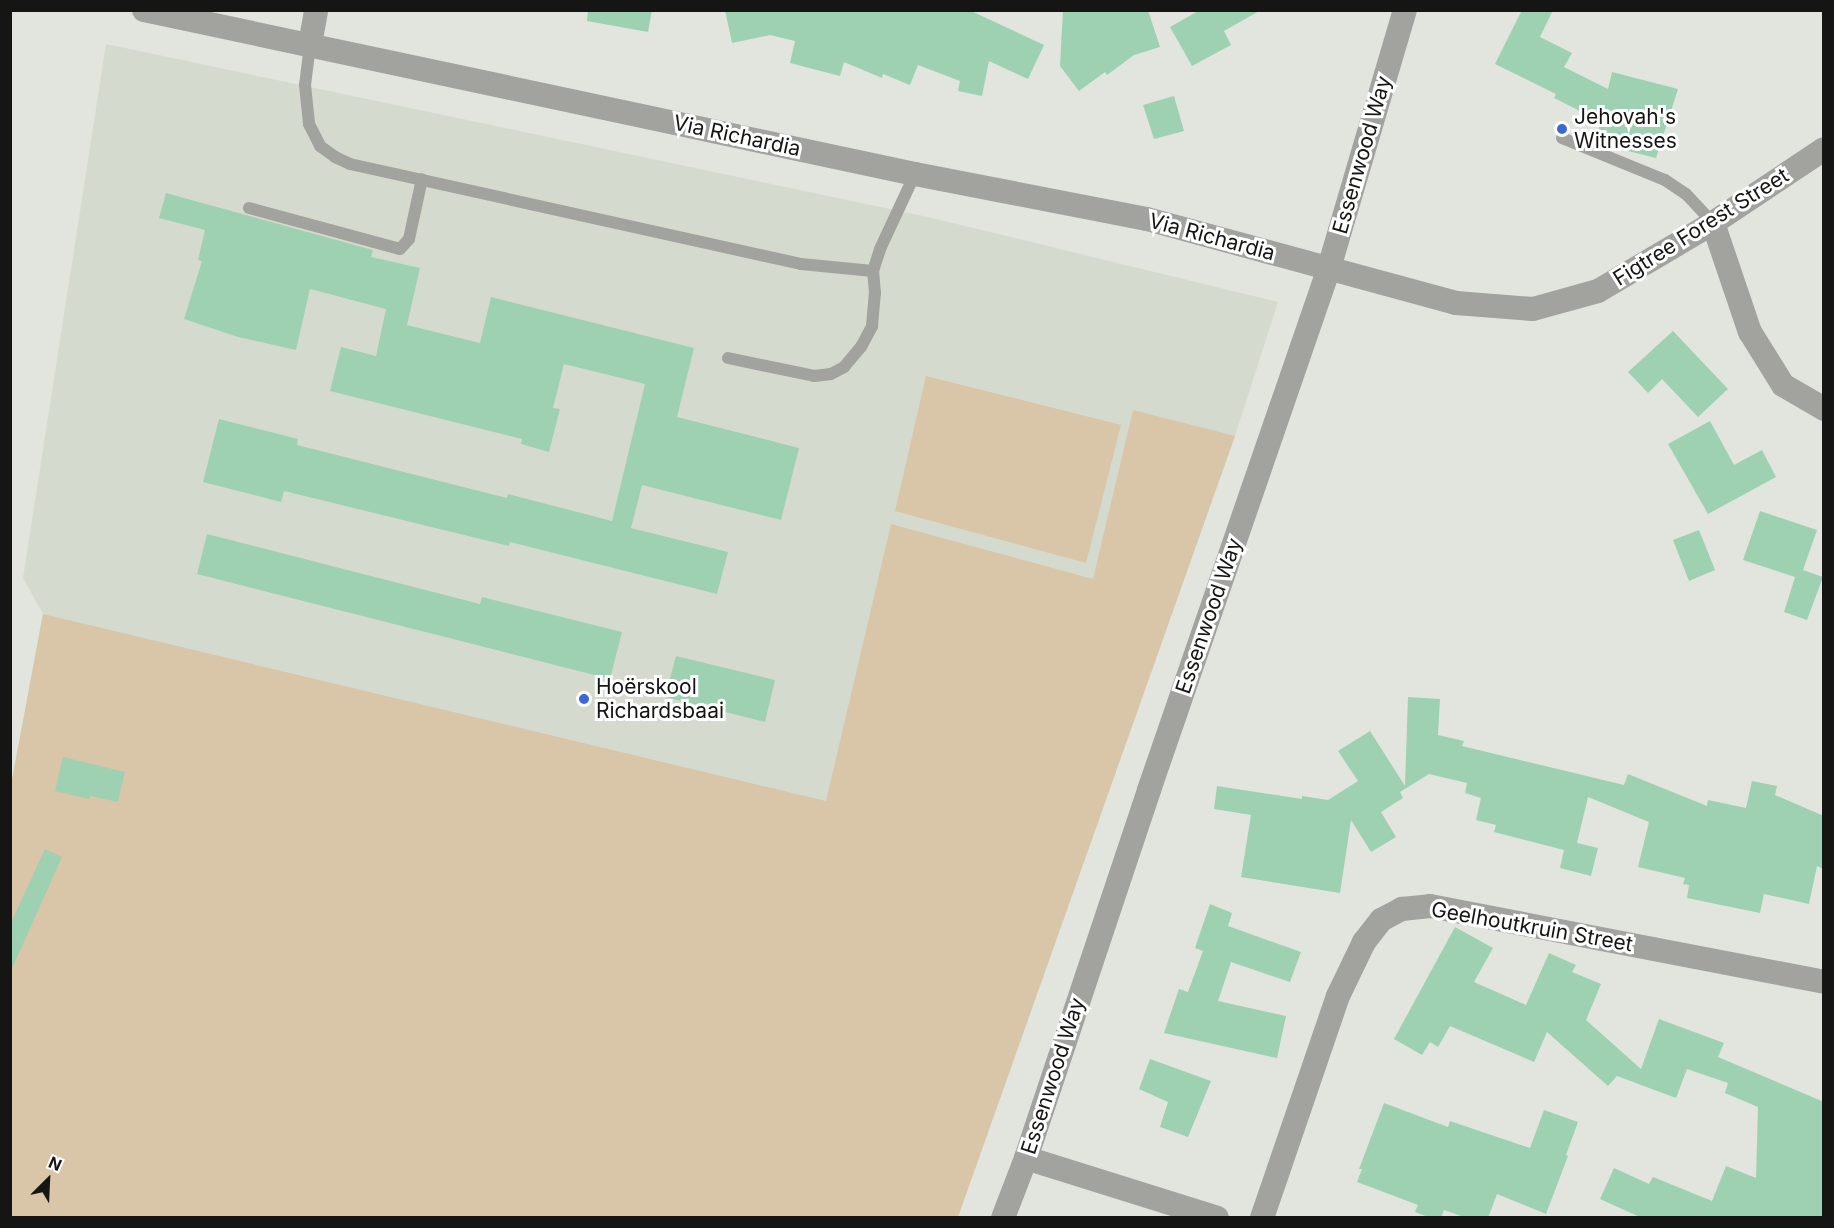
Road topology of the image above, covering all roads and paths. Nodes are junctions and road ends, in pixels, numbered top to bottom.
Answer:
1 (144, 10) edge
2 (316, 10) edge
3 (1405, 10) edge
4 (310, 45) junction
5 (1562, 138) dead end
6 (1824, 148) edge
7 (915, 174) junction
8 (422, 179) junction
9 (249, 208) dead end
10 (1713, 224) junction
11 (1329, 268) junction
12 (873, 271) junction
13 (728, 358) dead end
14 (1824, 409) edge
15 (1824, 982) edge
16 (1026, 1158) junction
17 (1003, 1218) edge
18 (1217, 1218) edge
19 (1262, 1218) edge

1 - 4 street, Via Richardia
2 - 4 street
3 - 11 street, Essenwood Way
4 - 7 street, Via Richardia
4 - 8 lane
5 - 10 lane
6 - 10 street, Figtree Forest Street
7 - 11 street, Via Richardia
7 - 12 lane
8 - 9 lane
8 - 12 lane
10 - 11 street, Figtree Forest Street
10 - 14 street
11 - 16 street, Essenwood Way
12 - 13 lane
15 - 19 street, Geelhoutkruin Street
16 - 17 street, Essenwood Way
16 - 18 street

